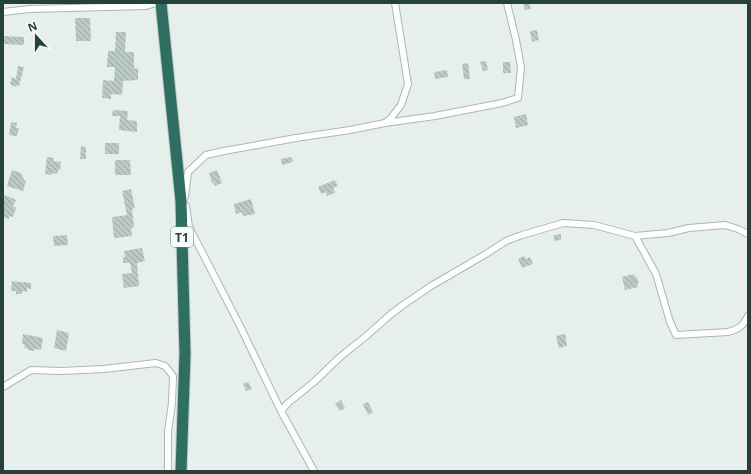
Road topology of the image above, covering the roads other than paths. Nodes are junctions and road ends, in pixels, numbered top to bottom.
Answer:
1 (156, 3) edge
2 (161, 3) edge
3 (395, 3) edge
4 (507, 3) edge
5 (3, 12) edge
6 (385, 123) junction
7 (181, 212) junction
8 (189, 227) junction
9 (748, 234) edge
10 (635, 236) junction
11 (748, 316) edge
12 (3, 387) edge
13 (280, 411) junction
14 (168, 471) edge
15 (181, 471) edge
16 (314, 471) edge

1 - 5 street
2 - 7 highway, T1
3 - 6 street
4 - 6 street
6 - 8 street
7 - 8 street
7 - 15 highway, T1
8 - 13 street
9 - 10 street
10 - 11 street
10 - 13 street
12 - 14 street
13 - 16 street

